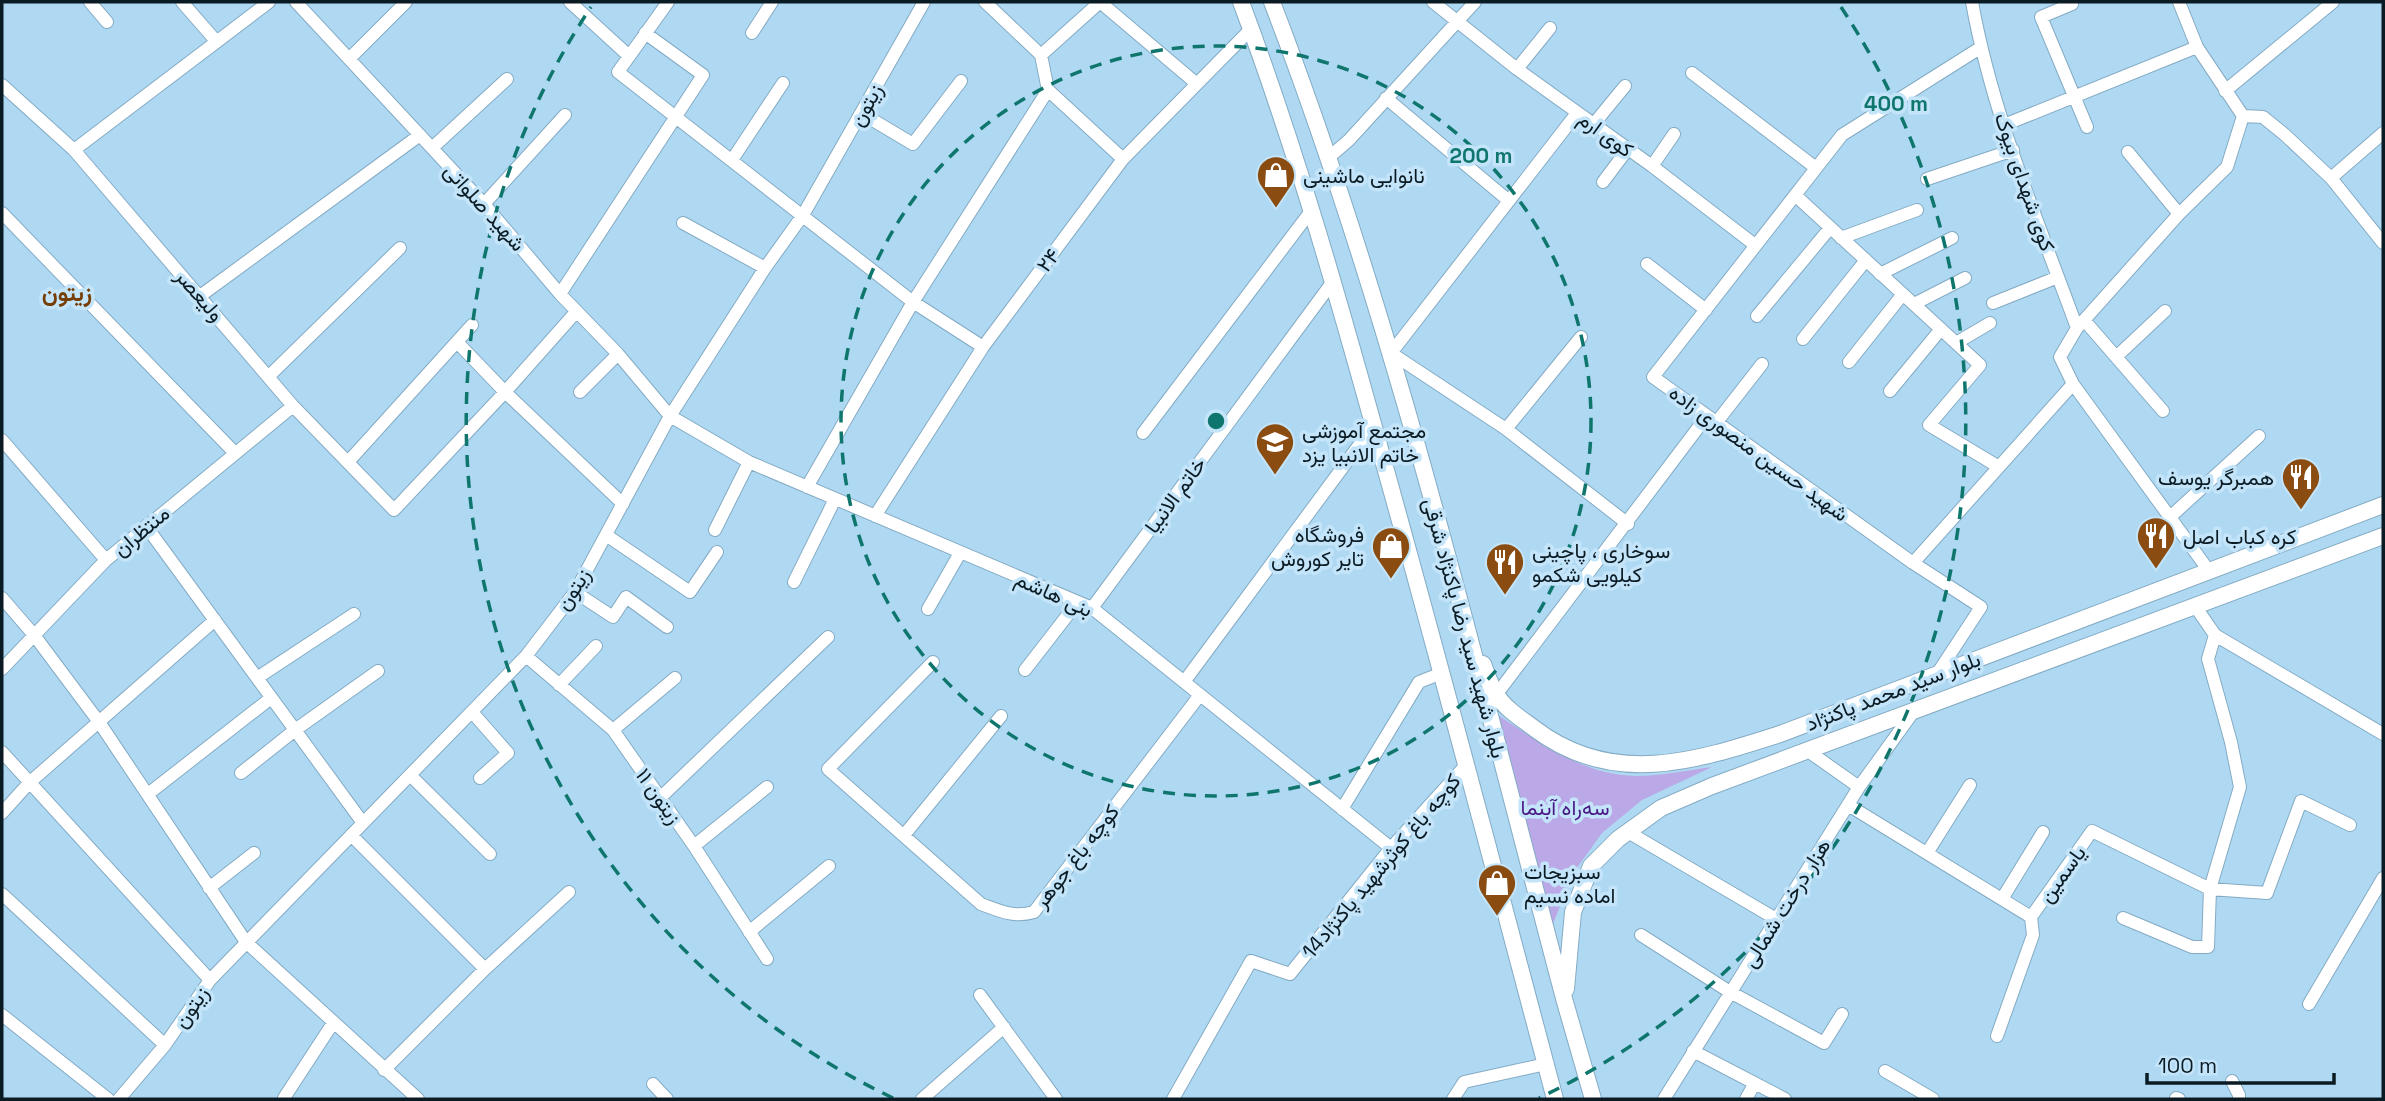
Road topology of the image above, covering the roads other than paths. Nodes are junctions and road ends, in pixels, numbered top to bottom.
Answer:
1 (90, 2) edge
2 (182, 2) edge
3 (268, 2) edge
4 (406, 2) edge
5 (570, 2) edge
6 (668, 2) edge
7 (772, 2) edge
8 (924, 2) edge
9 (985, 2) edge
10 (1100, 2) edge
11 (1241, 2) edge
12 (1272, 2) edge
13 (1433, 2) edge
14 (1475, 2) edge
15 (1972, 2) edge
16 (2179, 2) edge
17 (2333, 2) edge
18 (303, 4) edge
19 (2072, 4) dead end
20 (1458, 20) junction
21 (107, 22) dead end
22 (1550, 28) dead end
23 (1251, 29) junction
24 (645, 33) junction
25 (752, 33) dead end
26 (216, 41) junction
27 (2197, 47) junction
28 (1980, 48) junction
29 (1041, 55) junction
30 (629, 56) junction
31 (349, 59) junction
32 (1517, 69) junction
33 (1692, 73) dead end
34 (507, 79) dead end
35 (961, 81) dead end
36 (783, 83) dead end
37 (1197, 84) junction
38 (2, 85) edge
39 (1625, 86) dead end
40 (1048, 90) junction
41 (2225, 91) junction
42 (2074, 97) junction
43 (1386, 98) junction
44 (861, 113) junction
45 (1577, 113) junction
46 (565, 116) dead end
47 (675, 116) junction
48 (2243, 116) junction
49 (1592, 125) junction
50 (2004, 125) junction
51 (2087, 127) dead end
52 (2383, 133) edge
53 (1674, 134) dead end
54 (420, 135) junction
55 (432, 148) junction
56 (74, 150) junction
57 (1627, 150) junction
58 (2012, 150) junction
59 (2128, 152) dead end
60 (1123, 159) junction
61 (1327, 159) junction
62 (732, 160) junction
63 (1652, 166) junction
64 (1816, 168) junction
65 (2331, 178) junction
66 (1927, 179) dead end
67 (1603, 182) dead end
68 (1795, 195) junction
69 (1509, 201) junction
70 (484, 204) junction
71 (1917, 210) dead end
72 (1311, 211) junction
73 (2, 213) edge
74 (803, 215) junction
75 (2179, 215) junction
76 (682, 223) dead end
77 (1830, 228) junction
78 (1841, 238) junction
79 (1952, 238) dead end
80 (2383, 241) edge
81 (1755, 246) junction
82 (400, 248) dead end
83 (1866, 260) junction
84 (1647, 264) dead end
85 (765, 268) junction
86 (1880, 274) junction
87 (2058, 277) junction
88 (1965, 278) dead end
89 (1334, 280) junction
90 (560, 293) junction
91 (1903, 294) junction
92 (200, 296) junction
93 (913, 302) junction
94 (1993, 303) dead end
95 (1914, 304) junction
96 (1706, 310) junction
97 (2165, 311) dead end
98 (576, 312) junction
99 (1757, 316) dead end
100 (1990, 323) dead end
101 (2080, 324) junction
102 (472, 325) dead end
103 (1941, 329) junction
104 (1581, 337) dead end
105 (1802, 339) dead end
106 (457, 342) junction
107 (1956, 343) junction
108 (983, 347) junction
109 (1391, 353) junction
110 (618, 354) junction
111 (2116, 357) junction
112 (1849, 362) dead end
113 (1762, 364) dead end
114 (269, 376) junction
115 (2073, 384) junction
116 (580, 391) dead end
117 (1890, 391) dead end
118 (505, 392) junction
119 (293, 406) junction
120 (2163, 411) dead end
121 (670, 416) junction
122 (1712, 420) junction
123 (1374, 425) junction
124 (1506, 429) junction
125 (1143, 433) dead end
126 (2259, 436) dead end
127 (2, 440) edge
128 (235, 453) junction
129 (348, 462) junction
130 (748, 462) junction
131 (1999, 467) junction
132 (807, 487) junction
133 (835, 499) junction
134 (623, 504) junction
135 (2383, 505) edge
136 (875, 516) junction
137 (2170, 517) junction
138 (1628, 524) junction
139 (146, 526) junction
140 (715, 530) dead end
141 (606, 535) junction
142 (2383, 536) edge
143 (717, 552) dead end
144 (960, 553) junction
145 (106, 560) junction
146 (1913, 563) junction
147 (2209, 571) junction
148 (794, 582) dead end
149 (575, 592) junction
150 (2, 597) edge
151 (1077, 603) junction
152 (2195, 606) junction
153 (1092, 608) junction
154 (928, 609) dead end
155 (1460, 609) junction
156 (354, 614) dead end
157 (215, 620) junction
158 (667, 627) dead end
159 (34, 635) junction
160 (2215, 635) junction
161 (828, 637) dead end
162 (596, 646) dead end
163 (526, 656) junction
164 (933, 662) dead end
165 (2, 668) edge
166 (1025, 670) dead end
167 (378, 671) dead end
168 (1442, 673) junction
169 (1937, 674) junction
170 (257, 678) junction
171 (675, 678) dead end
172 (1184, 682) junction
173 (559, 685) junction
174 (1200, 695) junction
175 (1496, 695) junction
176 (271, 698) junction
177 (1914, 711) junction
178 (472, 712) junction
179 (1001, 716) dead end
180 (99, 722) junction
181 (295, 730) junction
182 (614, 730) junction
183 (1780, 734) junction
184 (2383, 734) edge
185 (1808, 751) junction
186 (2, 752) edge
187 (1790, 757) junction
188 (1466, 765) junction
189 (241, 773) dead end
190 (410, 775) junction
191 (480, 778) dead end
192 (29, 783) junction
193 (1970, 785) dead end
194 (767, 787) dead end
195 (1859, 787) junction
196 (148, 794) junction
197 (660, 798) junction
198 (1848, 805) junction
199 (1342, 809) junction
200 (2, 813) edge
201 (363, 823) junction
202 (2350, 825) dead end
203 (1628, 832) junction
204 (2043, 832) dead end
205 (905, 834) junction
206 (351, 835) junction
207 (694, 846) junction
208 (1391, 848) junction
209 (254, 853) dead end
210 (1927, 853) junction
211 (490, 854) dead end
212 (829, 866) dead end
213 (2383, 878) edge
214 (209, 888) junction
215 (2210, 889) junction
216 (569, 892) dead end
217 (2, 894) edge
218 (2002, 899) junction
219 (2031, 917) junction
220 (2123, 918) dead end
221 (1776, 919) junction
222 (749, 932) junction
223 (1641, 935) dead end
224 (246, 942) junction
225 (767, 959) dead end
226 (485, 969) junction
227 (210, 980) junction
228 (1730, 992) junction
229 (980, 995) dead end
230 (1565, 1002) junction
231 (2309, 1004) dead end
232 (1842, 1014) dead end
233 (2, 1016) edge
234 (333, 1023) junction
235 (1004, 1027) junction
236 (1997, 1036) dead end
237 (165, 1045) junction
238 (1693, 1051) junction
239 (1546, 1064) junction
240 (384, 1070) junction
241 (1885, 1071) dead end
242 (2232, 1081) dead end
243 (1755, 1083) junction
244 (653, 1084) dead end
245 (284, 1098) edge
246 (108, 1099) edge
247 (119, 1099) edge
248 (418, 1099) edge
249 (667, 1099) edge
250 (922, 1099) edge
251 (1056, 1099) edge
252 (1173, 1099) edge
253 (1453, 1099) edge
254 (1555, 1099) edge
255 (1593, 1099) edge
256 (1664, 1099) edge
257 (1746, 1099) edge
258 (1785, 1099) edge
259 (1933, 1099) edge
260 (2239, 1099) edge

1 - 21 street
2 - 26 street
3 - 26 street
4 - 31 street
5 - 30 street
6 - 24 street
7 - 25 street
8 - 44 street, زیتون
9 - 29 street
10 - 29 street
10 - 37 street
11 - 23 main road, بلوار شهید سید رضا پاکنژاد شرقی
12 - 61 main road, بلوار شهید سید رضا پاکنژاد شرقی
13 - 20 street, کوی ارم
14 - 20 street
15 - 28 street, کوی شهدای بیوک
16 - 27 street
17 - 41 street
18 - 31 street, شهید صلواتی
19 - 42 street
20 - 32 street, کوی ارم
20 - 43 street
22 - 32 street
23 - 37 street, ۲۴
23 - 72 main road, بلوار شهید سید رضا پاکنژاد شرقی
24 - 30 street
24 - 47 street
26 - 56 street
27 - 41 street
27 - 42 street
28 - 50 street, کوی شهدای بیوک
28 - 64 street, شهید حسین منصوری زاده
29 - 40 street
30 - 47 street
31 - 54 street, شهید صلواتی
32 - 45 street, کوی ارم
33 - 64 street
34 - 55 street
35 - 44 street
36 - 62 street
37 - 60 street, ۲۴
38 - 56 street, ولیعصر
39 - 49 street
40 - 60 street
40 - 93 street
41 - 48 street
42 - 50 street
42 - 51 street
43 - 61 street
43 - 69 street
44 - 74 street, زیتون
45 - 49 street, کوی ارم
45 - 69 street
46 - 70 street
47 - 62 street
47 - 90 street
48 - 65 street
48 - 75 street
49 - 57 street, کوی ارم
50 - 58 street, کوی شهدای بیوک
52 - 65 street
53 - 63 street
54 - 55 street, شهید صلواتی
54 - 92 street
55 - 70 street, شهید صلواتی
56 - 92 street, ولیعصر
57 - 63 street, کوی ارم
57 - 67 street
58 - 66 street
58 - 87 street, کوی شهدای بیوک
59 - 75 street
60 - 108 street, ۲۴
61 - 109 main road, بلوار شهید سید رضا پاکنژاد شرقی
62 - 74 street
63 - 81 street, کوی ارم
64 - 68 street, شهید حسین منصوری زاده
65 - 80 street
68 - 77 street
68 - 81 street, شهید حسین منصوری زاده
69 - 109 street
70 - 90 street, شهید صلواتی
71 - 78 street
72 - 89 main road, بلوار شهید سید رضا پاکنژاد شرقی
72 - 125 street
73 - 128 street
74 - 85 street, زیتون
74 - 93 street
75 - 101 street
76 - 85 street
77 - 78 street
77 - 99 street
78 - 83 street
79 - 86 street
81 - 96 street, شهید حسین منصوری زاده
82 - 114 street
83 - 86 street
83 - 105 street
84 - 96 street
85 - 121 street, زیتون
86 - 91 street
87 - 94 street
87 - 101 street, کوی شهدای بیوک
88 - 95 street
89 - 123 main road, بلوار شهید سید رضا پاکنژاد شرقی
89 - 153 street, خاتم الانبیا
90 - 98 street, شهید صلواتی
91 - 95 street
91 - 112 street
92 - 114 street, ولیعصر
93 - 108 street
93 - 132 street
95 - 103 street
96 - 122 street, شهید حسین منصوری زاده
97 - 111 street
98 - 110 street, شهید صلواتی
98 - 118 street
100 - 107 street
101 - 111 street
101 - 115 street
102 - 106 street
103 - 107 street
103 - 117 street
104 - 124 street
106 - 118 street
106 - 129 street
107 - 131 street
108 - 136 street, ۲۴
109 - 124 street
109 - 155 main road, بلوار شهید سید رضا پاکنژاد شرقی
110 - 116 street
110 - 121 street, شهید صلواتی
111 - 120 street
113 - 122 street
114 - 119 street, ولیعصر
115 - 131 street
115 - 137 street
118 - 129 street, ولیعصر
118 - 134 street
119 - 128 street, منتظران
119 - 129 street, ولیعصر
121 - 130 street, بنی هاشم
121 - 134 street, زیتون
122 - 138 street
122 - 146 street, شهید حسین منصوری زاده
123 - 168 main road, بلوار شهید سید رضا پاکنژاد شرقی
123 - 172 street
124 - 138 street
126 - 137 street
127 - 145 street
128 - 139 street, منتظران
130 - 132 street, بنی هاشم
130 - 140 street
131 - 146 street
132 - 133 street, بنی هاشم
133 - 136 street, بنی هاشم
133 - 148 street
134 - 141 street, زیتون
135 - 147 main road, بلوار سید محمد پاکنژاد
136 - 144 street, بنی هاشم
137 - 147 street
138 - 175 street
139 - 145 street, منتظران
139 - 157 street
141 - 143 street
141 - 149 street, زیتون
142 - 152 main road, بلوار سید محمد پاکنژاد
144 - 151 street, بنی هاشم
144 - 154 street
145 - 159 street, منتظران
146 - 169 street, شهید حسین منصوری زاده
147 - 169 main road, بلوار سید محمد پاکنژاد
149 - 158 street
149 - 163 street, زیتون
150 - 159 street
151 - 153 street, بنی هاشم
151 - 166 street
152 - 160 street
152 - 177 main road, بلوار سید محمد پاکنژاد
153 - 172 street, بنی هاشم
155 - 175 main road, بلوار سید محمد پاکنژاد
155 - 230 main road, بلوار شهید سید رضا پاکنژاد شرقی
156 - 170 street
157 - 170 street
157 - 180 street
159 - 165 street, منتظران
159 - 180 street
160 - 184 street
160 - 215 street
161 - 197 street
162 - 173 street
163 - 173 street, زیتون ۱۱
163 - 178 street, زیتون
164 - 205 street, کوچه باغ جوهر
167 - 181 street
168 - 188 main road, بلوار شهید سید رضا پاکنژاد شرقی
168 - 199 street
169 - 183 main road, بلوار سید محمد پاکنژاد
170 - 176 street
171 - 182 street
172 - 174 street, بنی هاشم
173 - 182 street, زیتون ۱۱
174 - 199 street, بنی هاشم
174 - 205 street, کوچه باغ جوهر
175 - 183 main road, بلوار سید محمد پاکنژاد
176 - 181 street
176 - 196 street
177 - 185 main road, بلوار سید محمد پاکنژاد
177 - 195 street, هزار درخت شمالی
178 - 190 street, زیتون
178 - 191 street
179 - 205 street
180 - 192 street
180 - 196 street
181 - 189 street
181 - 201 street
182 - 197 street, زیتون ۱۱
183 - 187 main road
185 - 187 main road, بلوار سید محمد پاکنژاد
185 - 195 street
186 - 192 street
187 - 203 main road, بلوار سید محمد پاکنژاد
188 - 208 street, کوچه باغ کوثرشهید پاکنژاد14
188 - 239 main road, بلوار شهید سید رضا پاکنژاد شرقی
190 - 201 street, زیتون
190 - 211 street
192 - 200 street
192 - 227 street
193 - 210 street
194 - 207 street
195 - 198 street, هزار درخت شمالی
196 - 214 street
197 - 207 street, زیتون ۱۱
198 - 210 street, یاسمین
198 - 221 street, هزار درخت شمالی
199 - 208 street, بنی هاشم
201 - 206 street, زیتون
202 - 215 street
203 - 221 street
203 - 230 main road, بلوار سید محمد پاکنژاد
204 - 218 street
206 - 224 street, زیتون
206 - 226 street
207 - 222 street, زیتون ۱۱
208 - 252 street, کوچه باغ کوثرشهید پاکنژاد14
209 - 214 street
210 - 218 street, یاسمین
212 - 222 street
213 - 231 street
214 - 224 street
215 - 219 street, یاسمین
215 - 220 street
216 - 226 street
217 - 237 street
218 - 219 street, یاسمین
219 - 236 street
221 - 228 street, هزار درخت شمالی
222 - 225 street, زیتون ۱۱
223 - 228 street
224 - 227 street, زیتون
224 - 234 street
226 - 240 street
227 - 237 street, زیتون
228 - 232 street
228 - 238 street, هزار درخت شمالی
229 - 235 street
230 - 255 main road, بلوار شهید سید رضا پاکنژاد شرقی
233 - 246 street
234 - 240 street
234 - 245 street
235 - 250 street
235 - 251 street
237 - 247 street, زیتون
238 - 243 street
238 - 256 street, هزار درخت شمالی
239 - 253 street
239 - 254 main road, بلوار شهید سید رضا پاکنژاد شرقی
240 - 248 street
241 - 259 street
242 - 260 street
243 - 257 street
243 - 258 street
244 - 249 street

